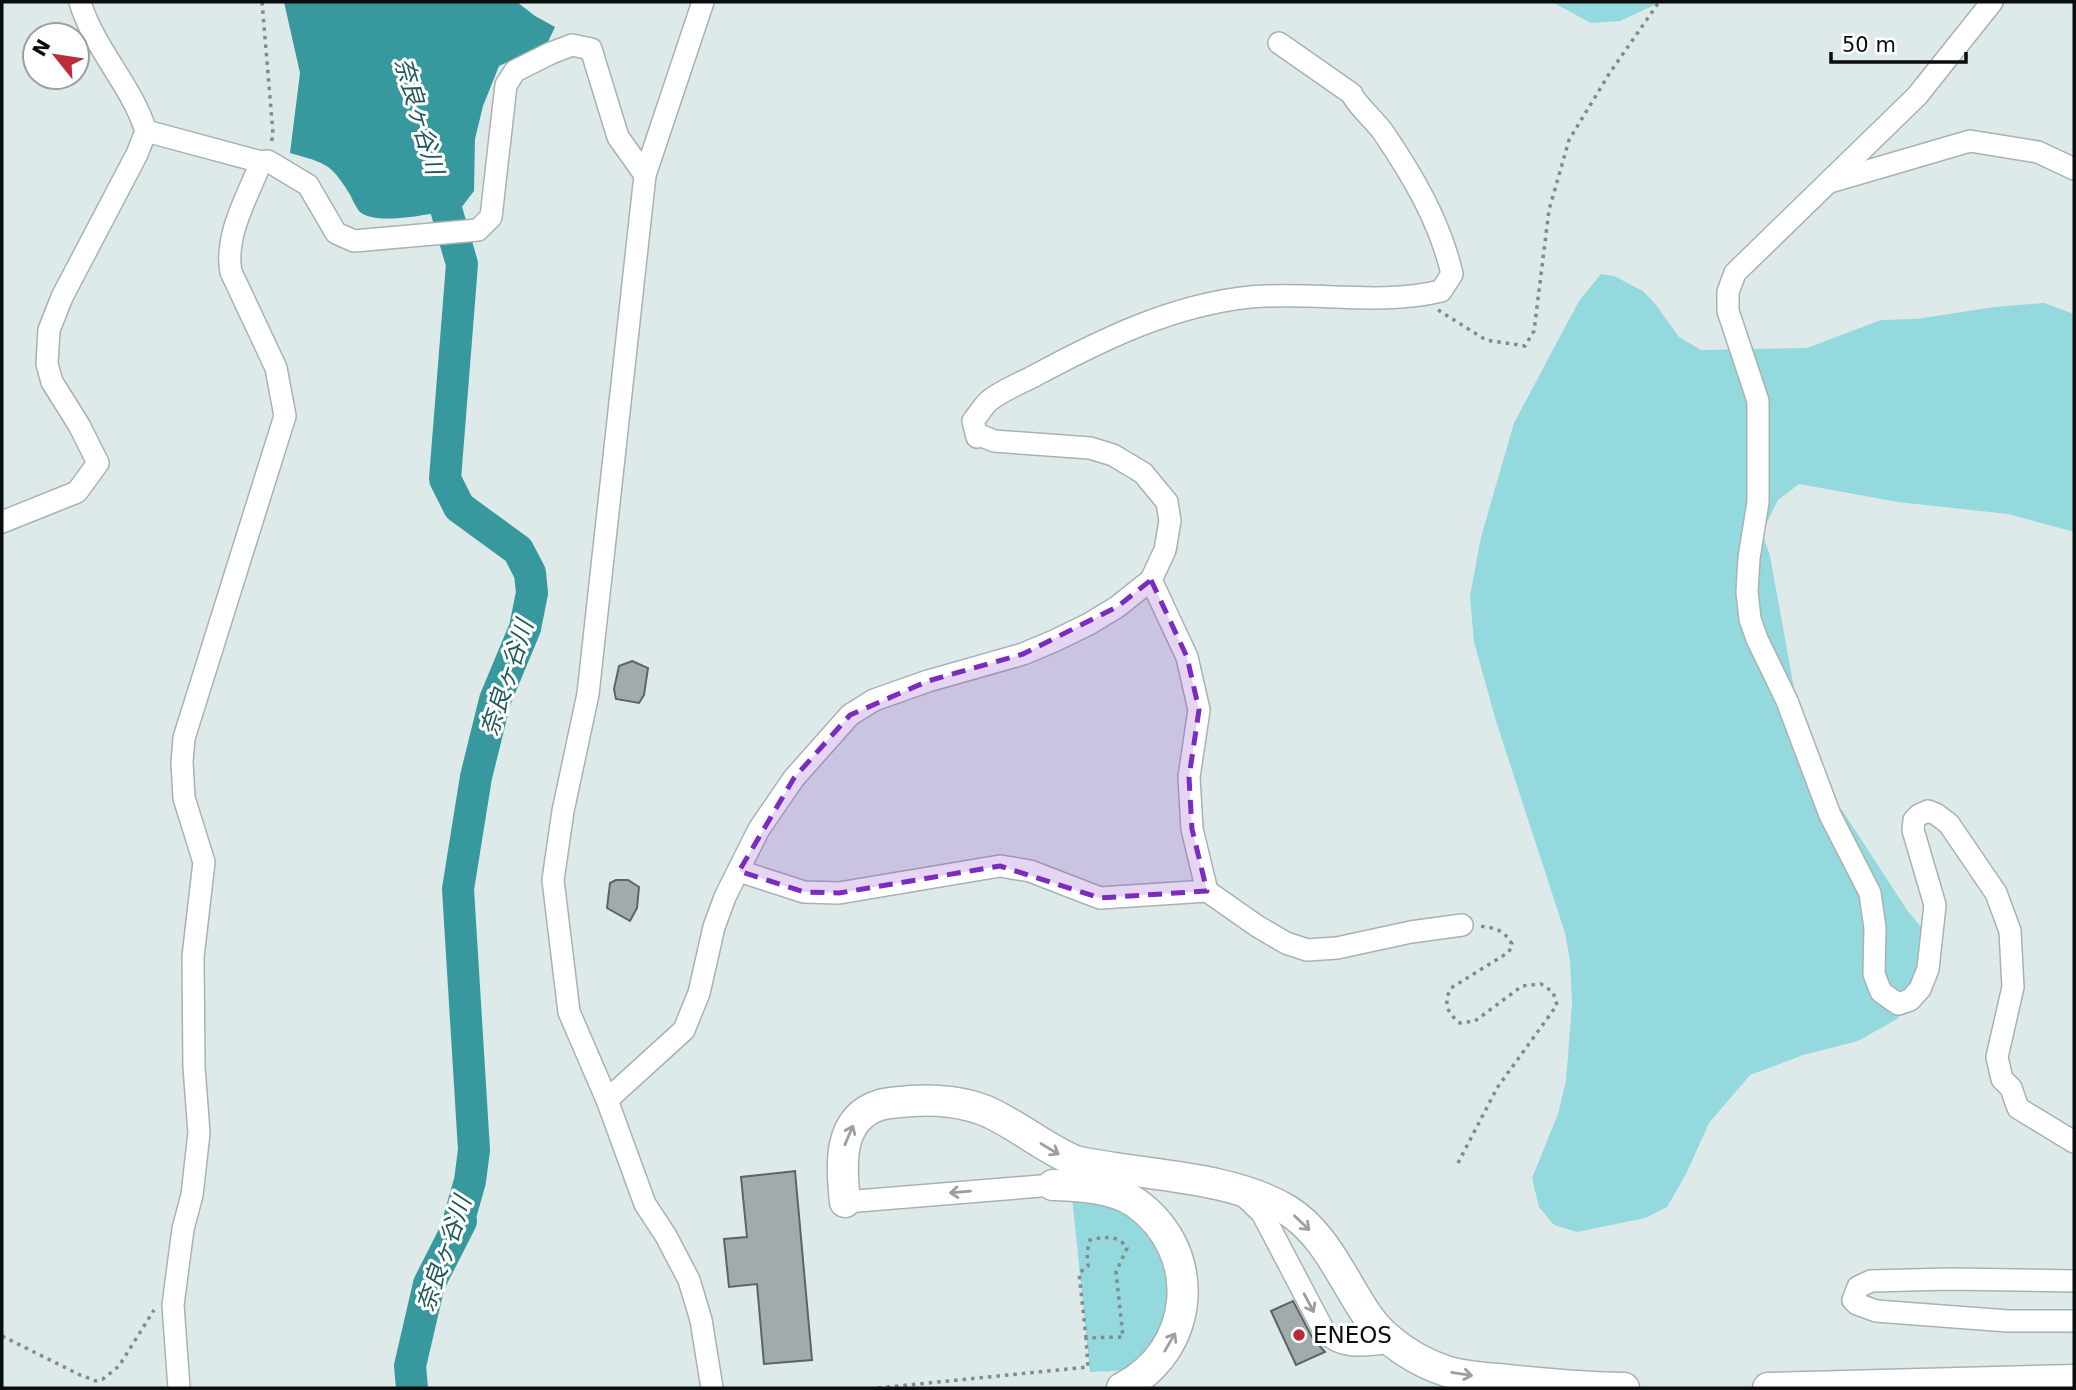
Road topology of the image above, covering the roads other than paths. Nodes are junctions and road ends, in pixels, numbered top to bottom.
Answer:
1 (80, 2) edge
2 (703, 2) edge
3 (1992, 2) edge
4 (1279, 43) dead end
5 (146, 131) junction
6 (265, 161) junction
7 (2074, 169) edge
8 (645, 174) junction
9 (1828, 183) junction
10 (2, 522) edge
11 (1151, 580) junction
12 (738, 871) junction
13 (1207, 891) junction
14 (1462, 925) road end
15 (607, 1100) junction
16 (2074, 1142) edge
17 (1053, 1185) joint
18 (1232, 1186) junction
19 (845, 1202) joint
20 (2074, 1281) edge
21 (2074, 1321) edge
22 (1393, 1342) junction
23 (2074, 1381) edge
24 (179, 1388) edge
25 (712, 1388) edge
26 (1122, 1388) edge
27 (1624, 1388) edge
28 (1768, 1388) edge
29 (1984, 1388) edge

1 - 5 street
2 - 8 street
3 - 9 street
4 - 11 street
5 - 6 street
5 - 10 street
6 - 8 street
6 - 24 street
7 - 9 street
8 - 15 street
9 - 16 street
11 - 12 street
11 - 13 street
12 - 13 street
12 - 15 street
13 - 14 street
15 - 25 street
17 -> 19 street
26 -> 17 highway
19 -> 18 highway
18 -> 22 highway
18 -> 22 street
20 - 21 street
22 -> 27 highway
23 - 28 highway
23 - 29 highway

